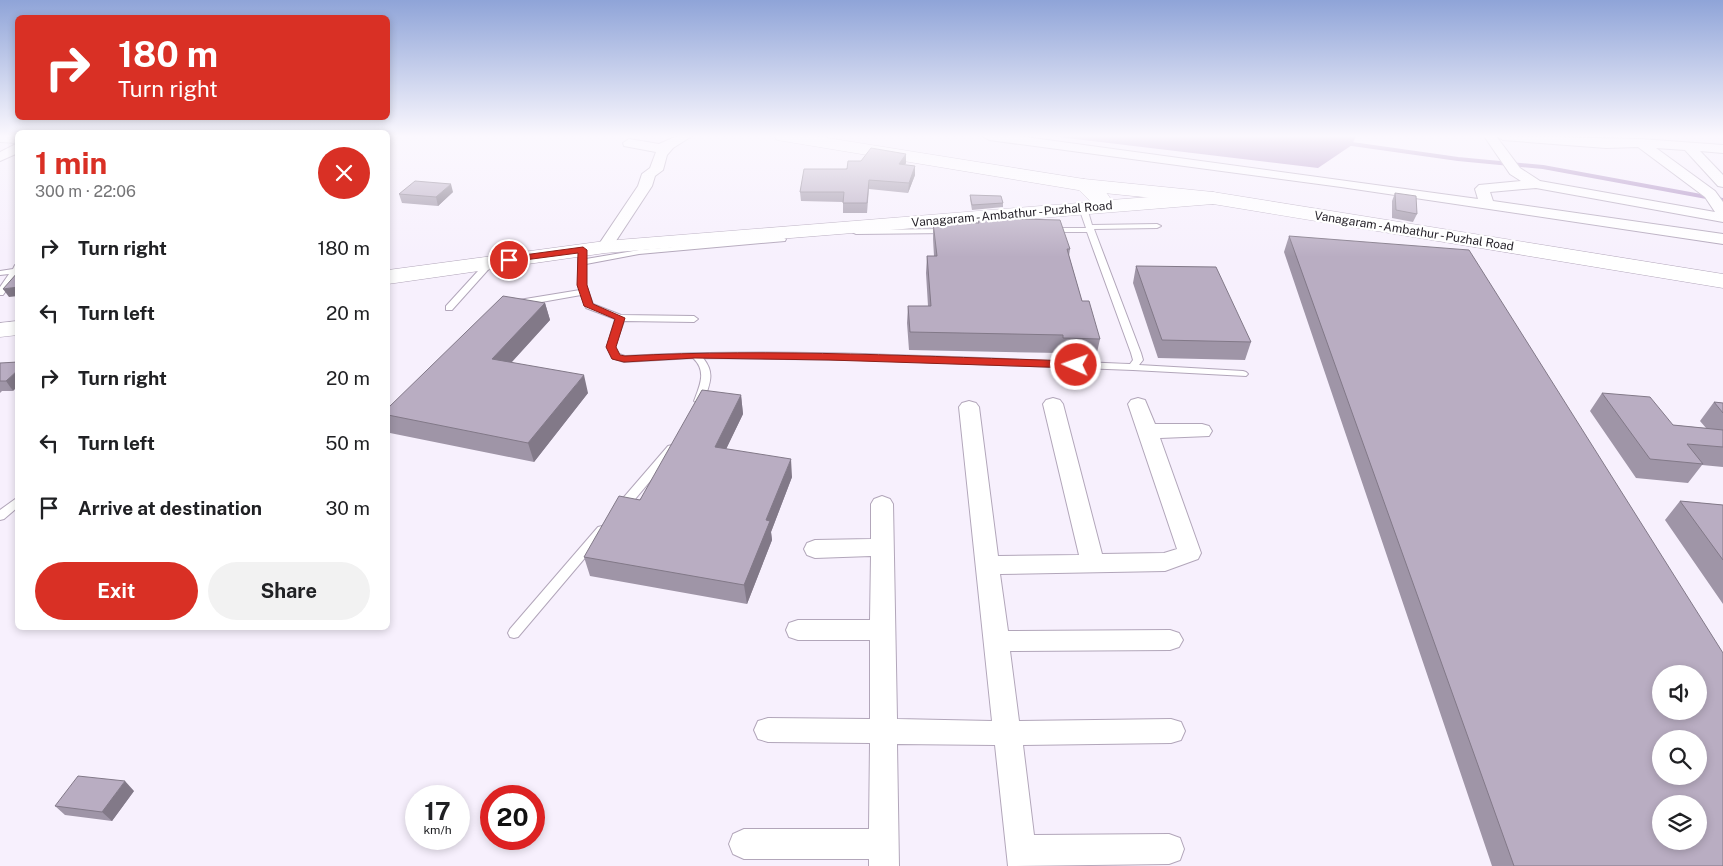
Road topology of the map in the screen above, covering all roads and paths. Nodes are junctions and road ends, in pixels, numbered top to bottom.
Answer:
1 (648, 176) edge
2 (1031, 176) edge
3 (1285, 176) edge
4 (1524, 176) edge
5 (1681, 176) edge
6 (1536, 184) junction
7 (1084, 185) junction
8 (1213, 198) junction
9 (1487, 204) junction
10 (1718, 207) edge
11 (1091, 218) junction
12 (1157, 226) dead end
13 (1042, 230) edge
14 (959, 231) edge
15 (1723, 239) edge
16 (604, 246) junction
17 (582, 256) junction
18 (491, 262) junction
19 (15, 269) edge
20 (15, 270) edge
21 (0, 273) edge
22 (390, 277) edge
23 (1723, 282) edge
24 (584, 292) junction
25 (0, 293) edge
26 (511, 305) edge
27 (449, 308) dead end
28 (620, 318) junction
29 (694, 319) dead end
30 (15, 328) edge
31 (0, 330) edge
32 (695, 355) junction
33 (1133, 367) junction
34 (1243, 374) dead end
35 (1053, 404) dead end
36 (1138, 404) dead end
37 (969, 406) dead end
38 (695, 411) edge
39 (1147, 431) junction
40 (1202, 431) dead end
41 (679, 441) edge
42 (15, 504) edge
43 (882, 504) dead end
44 (0, 516) edge
45 (882, 548) junction
46 (815, 549) dead end
47 (1093, 563) junction
48 (988, 565) junction
49 (798, 630) dead end
50 (882, 630) junction
51 (514, 633) dead end
52 (1170, 640) dead end
53 (996, 641) junction
54 (768, 730) dead end
55 (1171, 731) dead end
56 (883, 732) junction
57 (1008, 733) junction
58 (744, 844) dead end
59 (1169, 849) dead end
60 (884, 855) edge
61 (1022, 858) edge

1 - 16 street
2 - 7 main road
3 - 9 street
4 - 6 street
5 - 10 street
6 - 9 street
6 - 10 street
7 - 8 main road
7 - 11 main road
8 - 11 main road, Vanagaram - Ambathur - Puzhal Road
8 - 23 main road, Vanagaram - Ambathur - Puzhal Road
9 - 15 street
11 - 12 lane
11 - 13 lane
11 - 16 main road, Vanagaram - Ambathur - Puzhal Road
11 - 33 lane
14 - 17 lane
16 - 17 main road, Vanagaram - Ambathur - Puzhal Road
17 - 18 main road, Vanagaram - Ambathur - Puzhal Road
17 - 24 lane
18 - 22 main road, Vanagaram - Ambathur - Puzhal Road
18 - 27 lane
19 - 21 lane
20 - 25 lane
24 - 26 lane
24 - 28 lane
28 - 29 lane
28 - 32 lane
30 - 31 main road
32 - 33 lane
32 - 38 lane
33 - 34 lane
35 - 47 street
36 - 39 street
37 - 48 street
39 - 40 street
39 - 47 street
41 - 51 lane
42 - 44 lane
43 - 45 street
45 - 46 street
45 - 50 street
47 - 48 street
48 - 53 street
49 - 50 street
50 - 56 street
52 - 53 street
53 - 57 street
54 - 56 street
55 - 57 street
56 - 57 street
56 - 60 street
57 - 61 street
58 - 60 street
59 - 61 street

